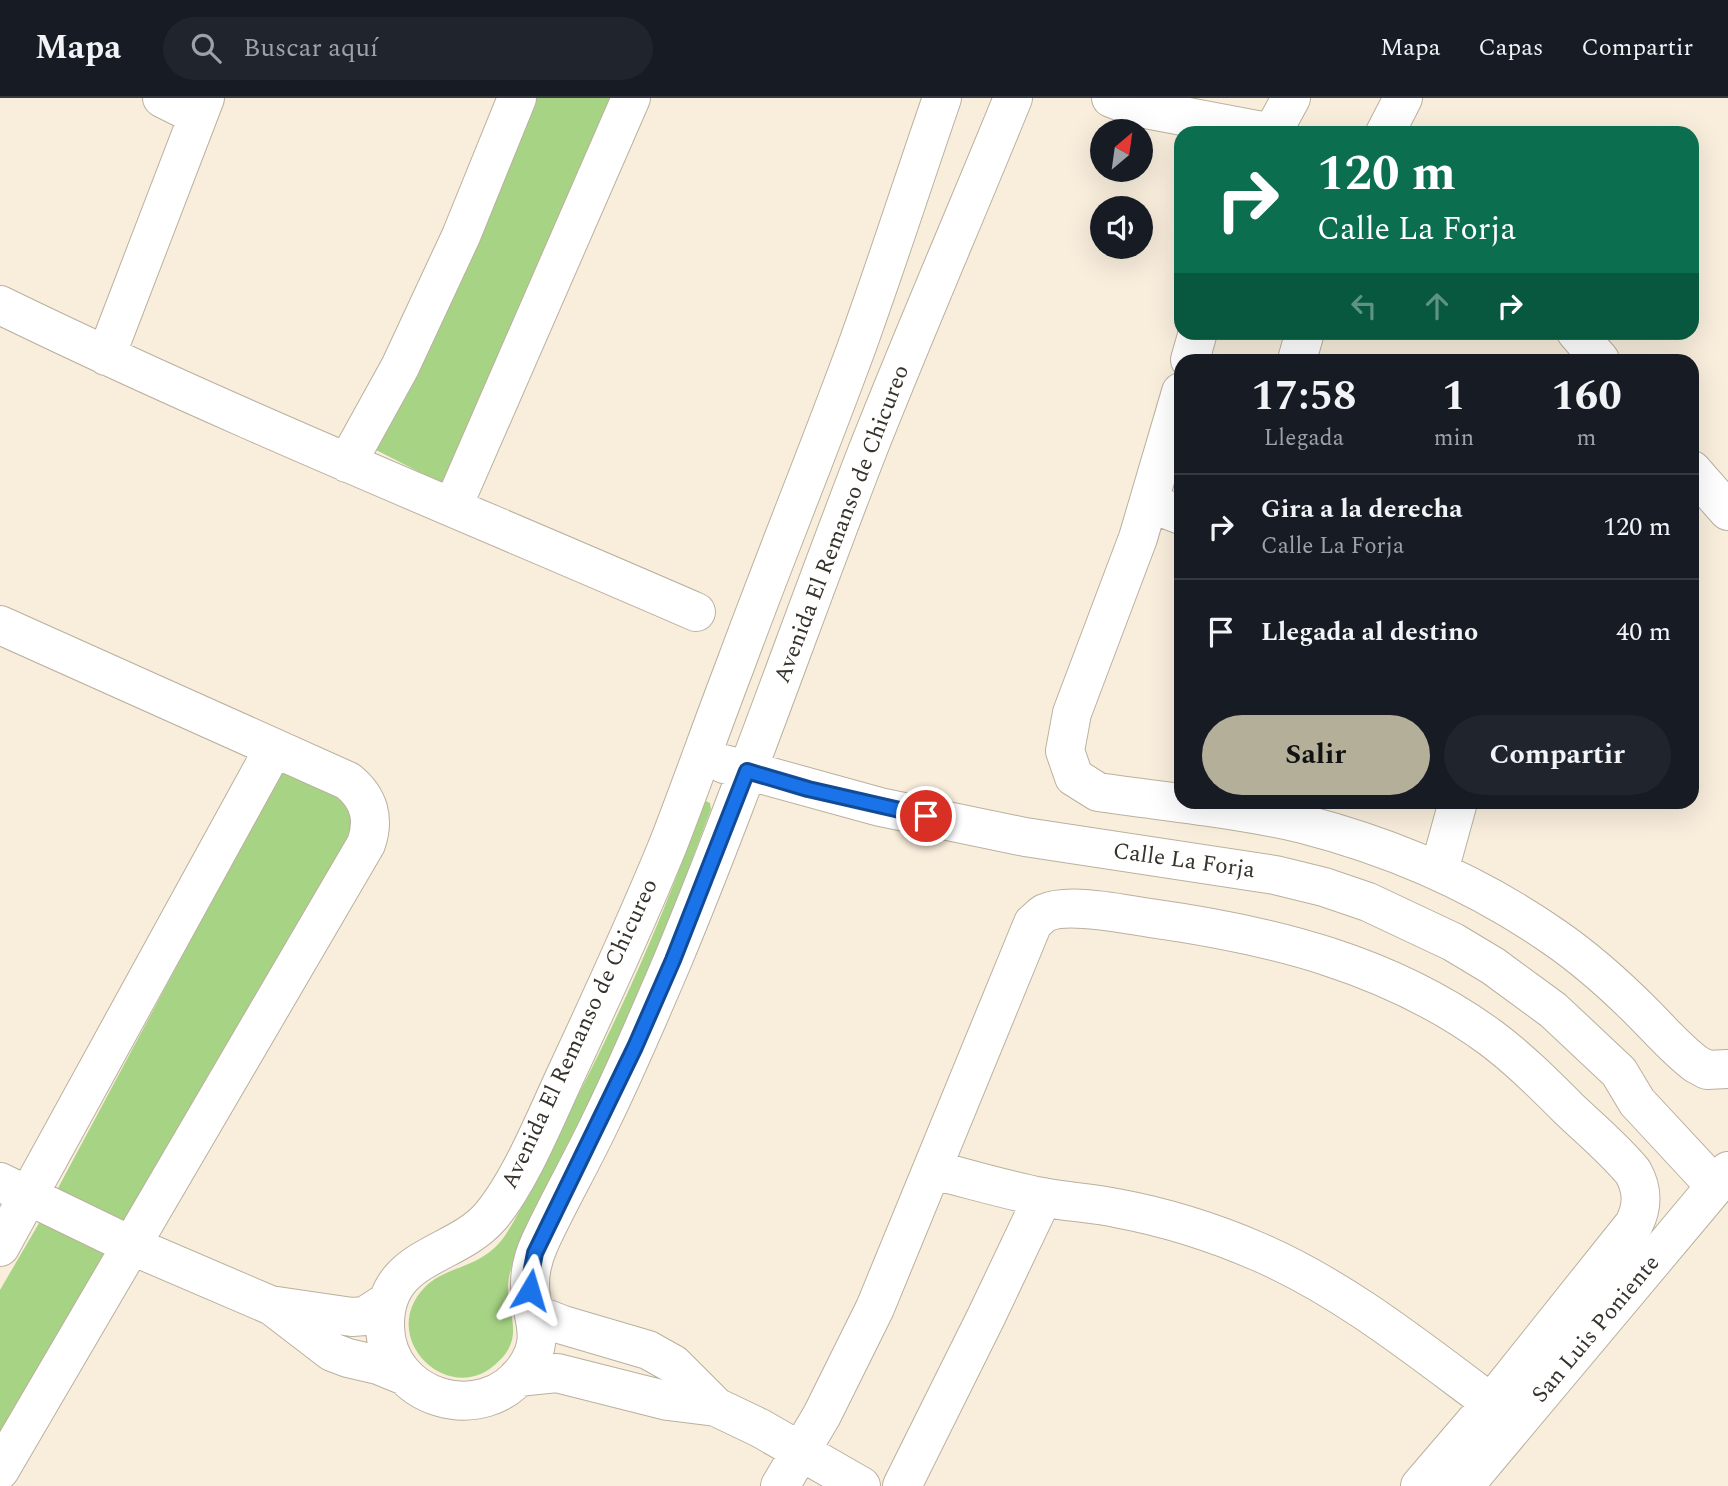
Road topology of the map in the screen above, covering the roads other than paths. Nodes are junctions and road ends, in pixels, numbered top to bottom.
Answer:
1 (162, 98) edge
2 (517, 98) edge
3 (631, 98) edge
4 (942, 98) edge
5 (1013, 98) edge
6 (1218, 98) edge
7 (1291, 98) edge
8 (1403, 98) edge
9 (1128, 101) edge
10 (201, 107) edge
11 (1240, 126) edge
12 (1261, 126) edge
13 (1276, 126) edge
14 (1389, 126) edge
15 (908, 195) junction
16 (962, 223) junction
17 (0, 305) edge
18 (1583, 340) edge
19 (1595, 354) edge
20 (106, 356) junction
21 (1174, 443) edge
22 (347, 463) junction
23 (1699, 478) edge
24 (453, 506) junction
25 (1165, 509) edge
26 (1728, 512) edge
27 (696, 612) dead end
28 (4, 635) edge
29 (274, 748) junction
30 (702, 757) junction
31 (747, 771) junction
32 (1174, 803) edge
33 (1213, 809) edge
34 (1456, 809) edge
35 (1439, 872) junction
36 (1728, 1069) edge
37 (933, 1170) junction
38 (1724, 1173) edge
39 (14, 1190) edge
40 (1043, 1197) junction
41 (130, 1245) junction
42 (0, 1247) edge
43 (388, 1301) junction
44 (270, 1305) junction
45 (535, 1314) junction
46 (405, 1376) junction
47 (518, 1377) junction
48 (1491, 1403) junction
49 (716, 1407) junction
50 (801, 1451) junction
51 (0, 1470) edge
52 (780, 1486) edge
53 (861, 1486) edge
54 (902, 1486) edge
55 (1420, 1486) edge
56 (1464, 1486) edge

1 - 10 street
2 - 22 street
3 - 24 street
4 - 15 street, Avenida El Remanso de Chicureo
5 - 16 street, Avenida El Remanso de Chicureo
6 - 12 street
7 - 13 street
8 - 14 street
9 - 11 street
10 - 20 street
15 - 16 street
15 - 30 street, Avenida El Remanso de Chicureo
16 - 31 street, Avenida El Remanso de Chicureo
17 - 20 street
18 - 19 street
20 - 22 street
21 - 25 street
22 - 24 street
23 - 26 street
24 - 27 street
25 - 32 street
28 - 29 street
29 - 39 street
29 - 41 street
30 - 31 street, Calle La Forja
30 - 43 street, Avenida El Remanso de Chicureo
31 - 38 street, Calle La Forja
31 - 45 street, Avenida El Remanso de Chicureo
33 - 35 street
34 - 35 street
35 - 36 street
37 - 40 street
37 - 48 street
37 - 50 street
38 - 56 street, San Luis Poniente
39 - 41 street
39 - 42 street
40 - 48 street
40 - 54 street
41 - 44 street
41 - 51 street
43 - 44 street
43 - 46 street, Avenida El Remanso de Chicureo
44 - 46 street
45 - 47 street, Avenida El Remanso de Chicureo
45 - 49 street
46 - 47 street, Avenida El Remanso de Chicureo
47 - 49 street
48 - 55 street
49 - 50 street
50 - 52 street
50 - 53 street

